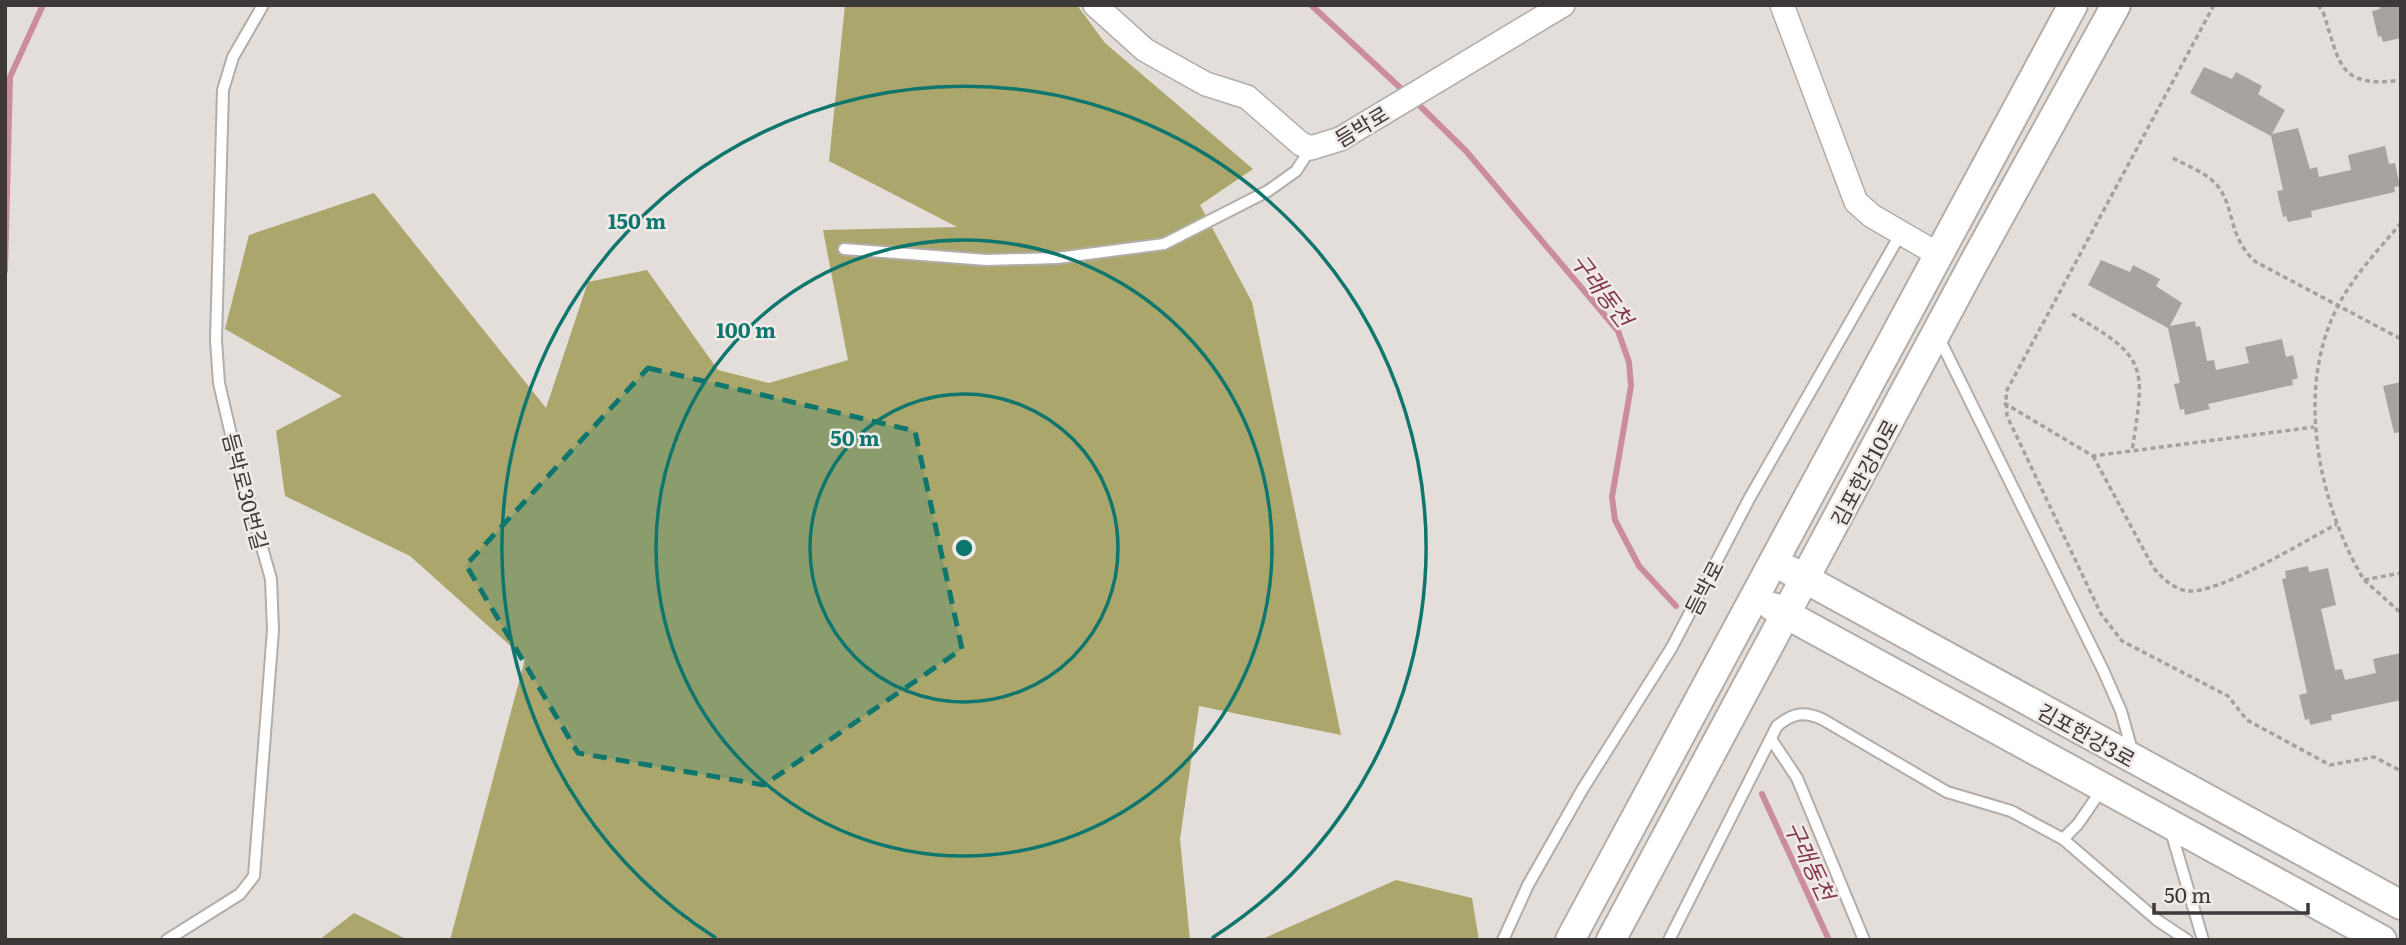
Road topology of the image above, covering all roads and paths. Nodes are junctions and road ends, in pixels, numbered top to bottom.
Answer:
1 (263, 5) edge
2 (1095, 5) edge
3 (1563, 5) edge
4 (1782, 5) edge
5 (2073, 5) edge
6 (2116, 5) edge
7 (2214, 5) edge
8 (2318, 5) edge
9 (2401, 80) edge
10 (1311, 148) junction
11 (2173, 158) dead end
12 (2401, 223) edge
13 (1901, 233) junction
14 (844, 249) dead end
15 (1939, 255) junction
16 (2339, 304) junction
17 (2073, 314) dead end
18 (1937, 334) junction
19 (2401, 339) edge
20 (2004, 403) junction
21 (2314, 427) junction
22 (2132, 452) junction
23 (2093, 456) junction
24 (2337, 524) junction
25 (1774, 563) junction
26 (2401, 573) edge
27 (1806, 579) junction
28 (2364, 580) junction
29 (1755, 597) junction
30 (2401, 613) edge
31 (1787, 615) junction
32 (1771, 739) junction
33 (2134, 760) junction
34 (2401, 772) edge
35 (2102, 789) junction
36 (2169, 825) junction
37 (2063, 839) junction
38 (2401, 905) edge
39 (167, 940) edge
40 (1503, 940) edge
41 (1570, 940) edge
42 (1611, 940) edge
43 (1669, 940) edge
44 (1864, 940) edge
45 (2187, 940) edge
46 (2203, 940) edge
47 (2382, 940) edge

1 - 39 lane, 듬박로30번길
2 - 10 street, 듬박로
3 - 10 street, 듬박로
4 - 13 street
5 - 15 street, 김포한강10로
6 - 18 street, 김포한강10로
7 - 20 path
8 - 9 path
10 - 14 lane
11 - 16 path
12 - 16 path
13 - 15 street
13 - 40 lane, 듬박로
15 - 25 street, 김포한강10로
16 - 19 path
16 - 21 path
17 - 22 path
18 - 27 street, 김포한강10로
18 - 33 lane
20 - 23 path
20 - 34 path
21 - 22 path
21 - 24 path
22 - 23 path
23 - 24 path
24 - 28 path
25 - 27 street, 김포한강3로
25 - 29 street, 김포한강10로
26 - 28 path
27 - 31 street, 김포한강10로
27 - 33 street, 김포한강3로
28 - 30 path
29 - 31 street, 김포한강3로
29 - 41 street, 김포한강10로
31 - 35 street, 김포한강3로
31 - 42 street, 김포한강10로
32 - 37 lane
32 - 43 lane
32 - 44 lane
33 - 38 street, 김포한강3로
35 - 36 street, 김포한강3로
35 - 37 lane, 김포한강3로
36 - 46 lane
36 - 47 street, 김포한강3로
37 - 45 lane

